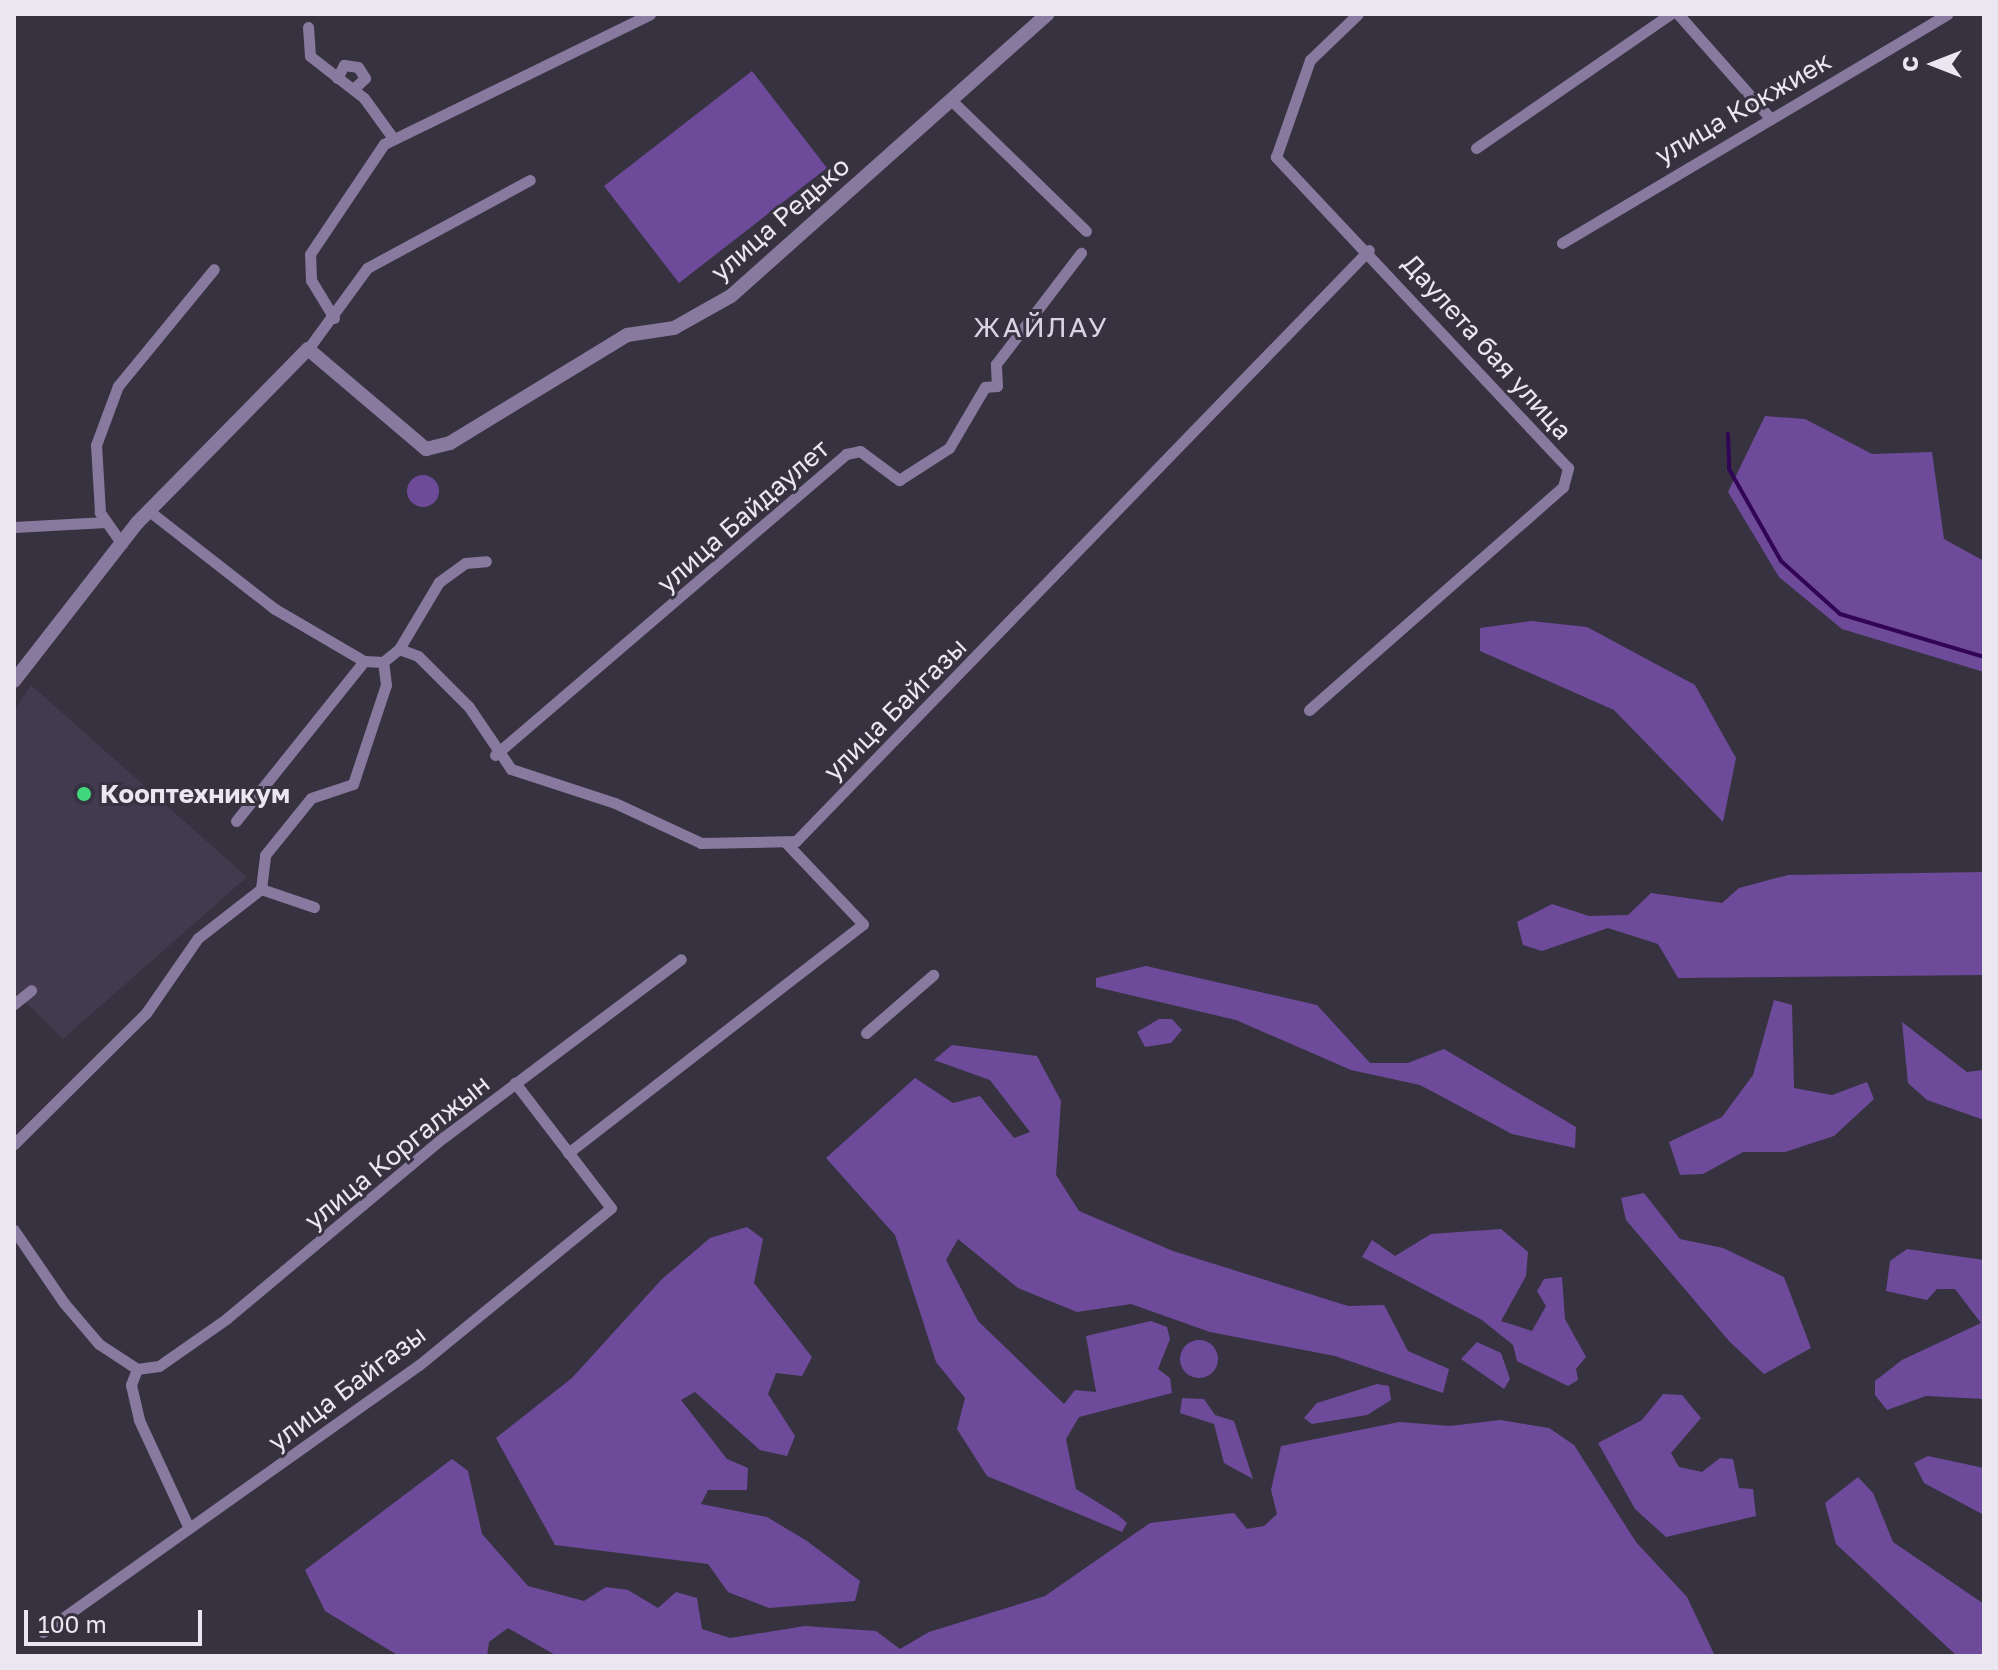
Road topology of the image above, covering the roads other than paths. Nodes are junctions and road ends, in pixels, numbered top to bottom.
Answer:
1 (650, 14) edge
2 (1047, 14) edge
3 (1358, 14) edge
4 (1670, 14) edge
5 (1678, 14) edge
6 (1947, 14) edge
7 (308, 27) dead end
8 (337, 78) junction
9 (353, 89) junction
10 (951, 100) junction
11 (1771, 119) junction
12 (393, 138) junction
13 (1476, 148) dead end
14 (530, 180) dead end
15 (1086, 231) dead end
16 (1562, 243) dead end
17 (1369, 250) junction
18 (1081, 253) dead end
19 (214, 269) dead end
20 (334, 318) junction
21 (308, 349) junction
22 (149, 511) junction
23 (106, 522) junction
24 (14, 527) edge
25 (122, 544) junction
26 (486, 561) dead end
27 (399, 649) junction
28 (364, 661) junction
29 (383, 662) junction
30 (14, 681) edge
31 (1309, 710) dead end
32 (495, 755) junction
33 (236, 821) dead end
34 (786, 843) junction
35 (261, 889) junction
36 (314, 907) dead end
37 (681, 959) dead end
38 (933, 975) dead end
39 (31, 990) dead end
40 (14, 1004) edge
41 (866, 1033) dead end
42 (515, 1083) junction
43 (14, 1144) edge
44 (568, 1153) junction
45 (14, 1230) edge
46 (137, 1369) junction
47 (189, 1528) junction
48 (43, 1632) dead end

1 - 12 street
2 - 10 street, улица Редько
3 - 17 street, Даулета бая улица
4 - 13 street
5 - 11 street
6 - 11 street, улица Кокжиек
7 - 8 street
8 - 9 street
8 - 9 street
9 - 12 street
10 - 15 street
10 - 21 street, улица Редько
11 - 16 street, улица Кокжиек
12 - 20 street
14 - 20 street
17 - 31 street, Даулета бая улица
17 - 34 street, улица Байгазы
18 - 32 street, улица Байдаулет
19 - 23 street
20 - 21 street
21 - 22 street
22 - 25 street
22 - 28 street
23 - 24 street
23 - 25 street
25 - 30 street
26 - 27 street
27 - 29 street
27 - 32 street
28 - 29 street
28 - 33 street
29 - 35 street
32 - 34 street
34 - 44 street
35 - 36 street
35 - 43 street
37 - 42 street, улица Коргалжын
38 - 41 street
39 - 40 street
42 - 44 street, улица Байгазы
42 - 46 street, улица Коргалжын
44 - 47 street, улица Байгазы
45 - 46 street
46 - 47 street
47 - 48 street, улица Байгазы

